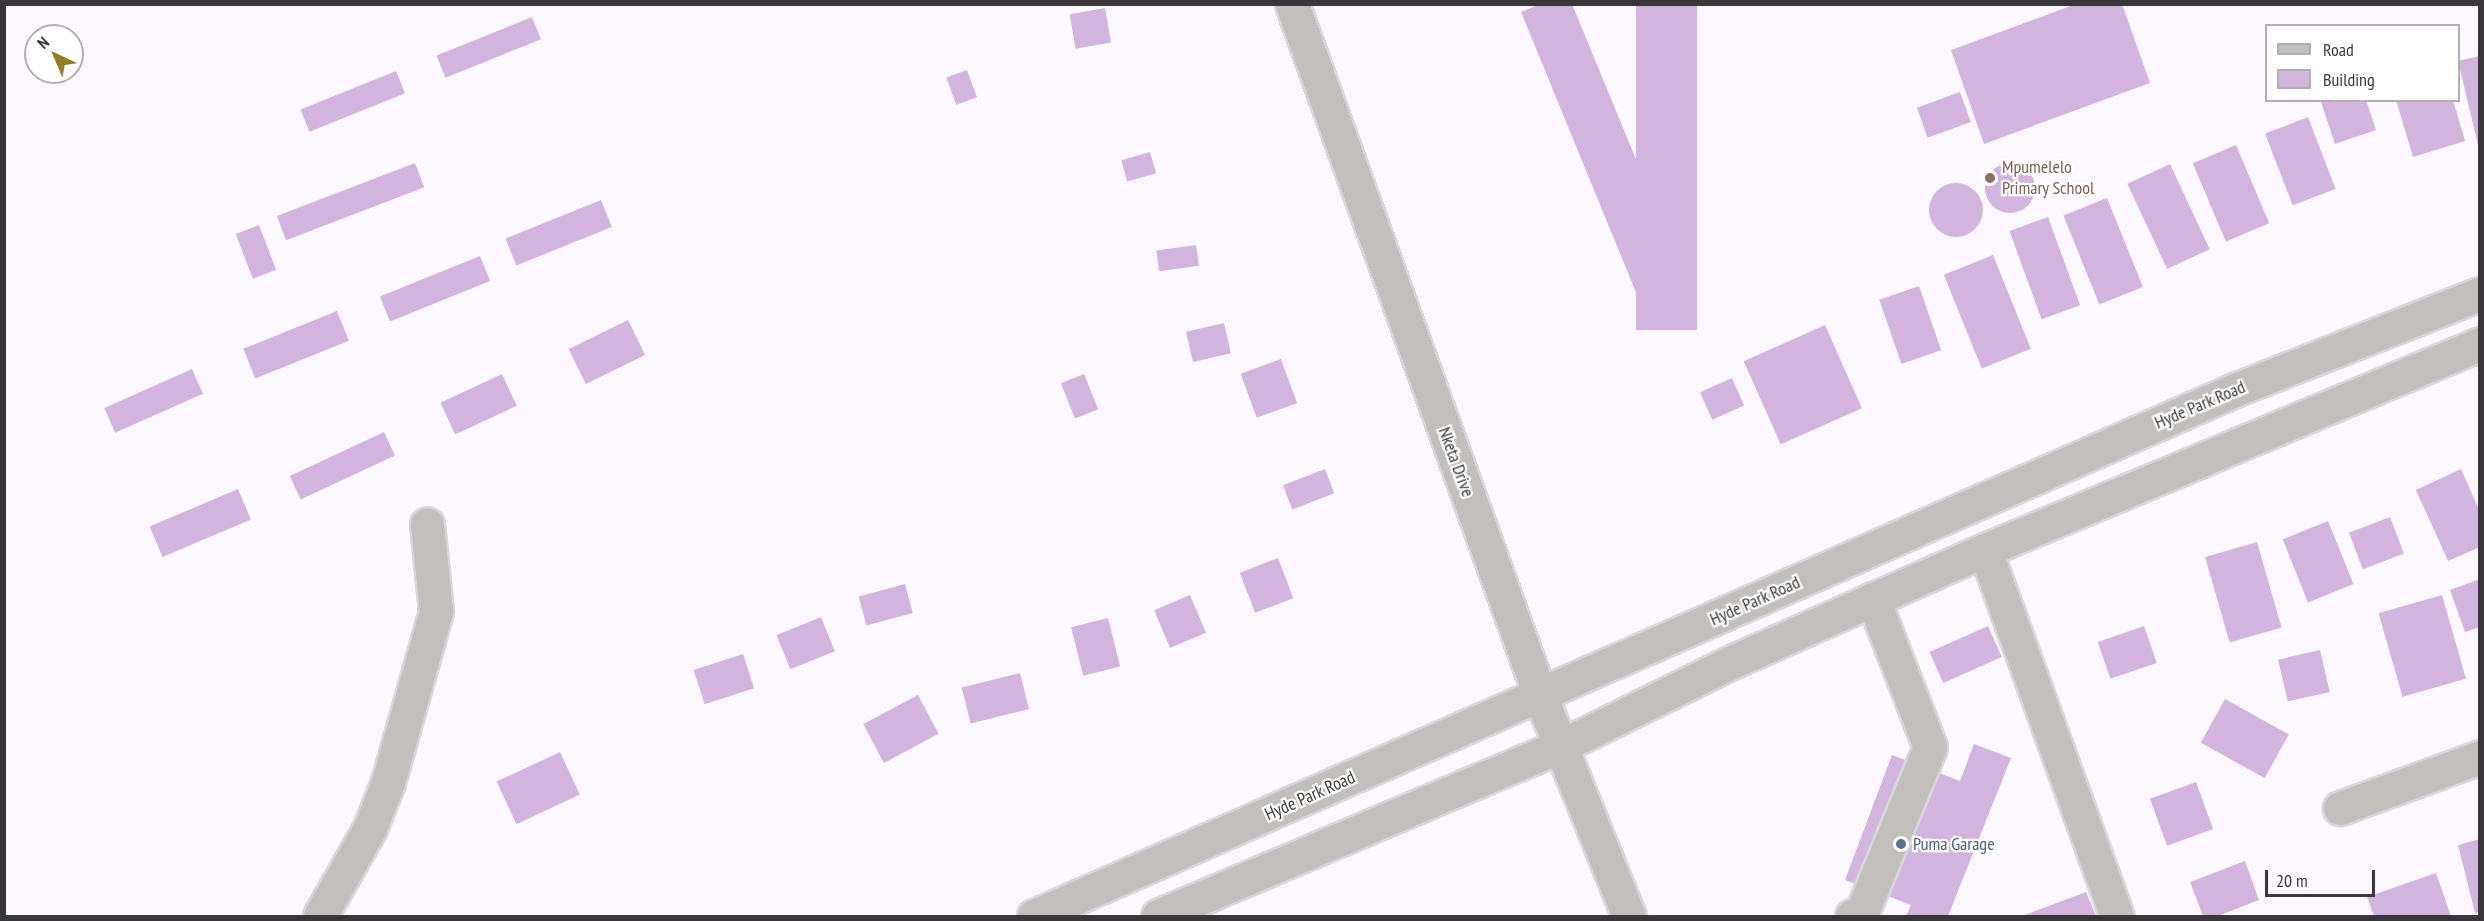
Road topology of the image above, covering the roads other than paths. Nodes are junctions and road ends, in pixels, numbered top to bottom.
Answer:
1 (1292, 4) edge
2 (2480, 294) edge
3 (2480, 344) edge
4 (427, 524) dead end
5 (1985, 550) junction
6 (1873, 599) junction
7 (1540, 695) junction
8 (1561, 746) junction
9 (2480, 758) edge
10 (2340, 808) dead end
11 (320, 916) edge
12 (1034, 916) edge
13 (1158, 916) edge
14 (1629, 916) edge
15 (1852, 916) edge
16 (2116, 916) edge

1 - 7 street, Nketa Drive
2 - 7 street, Hyde Park Road
3 - 5 street
4 - 11 street
5 - 6 street
5 - 16 street
6 - 8 street
6 - 15 street
7 - 8 street, Nketa Drive
7 - 12 street, Hyde Park Road
8 - 13 street
8 - 14 street, Nketa Drive
9 - 10 street

